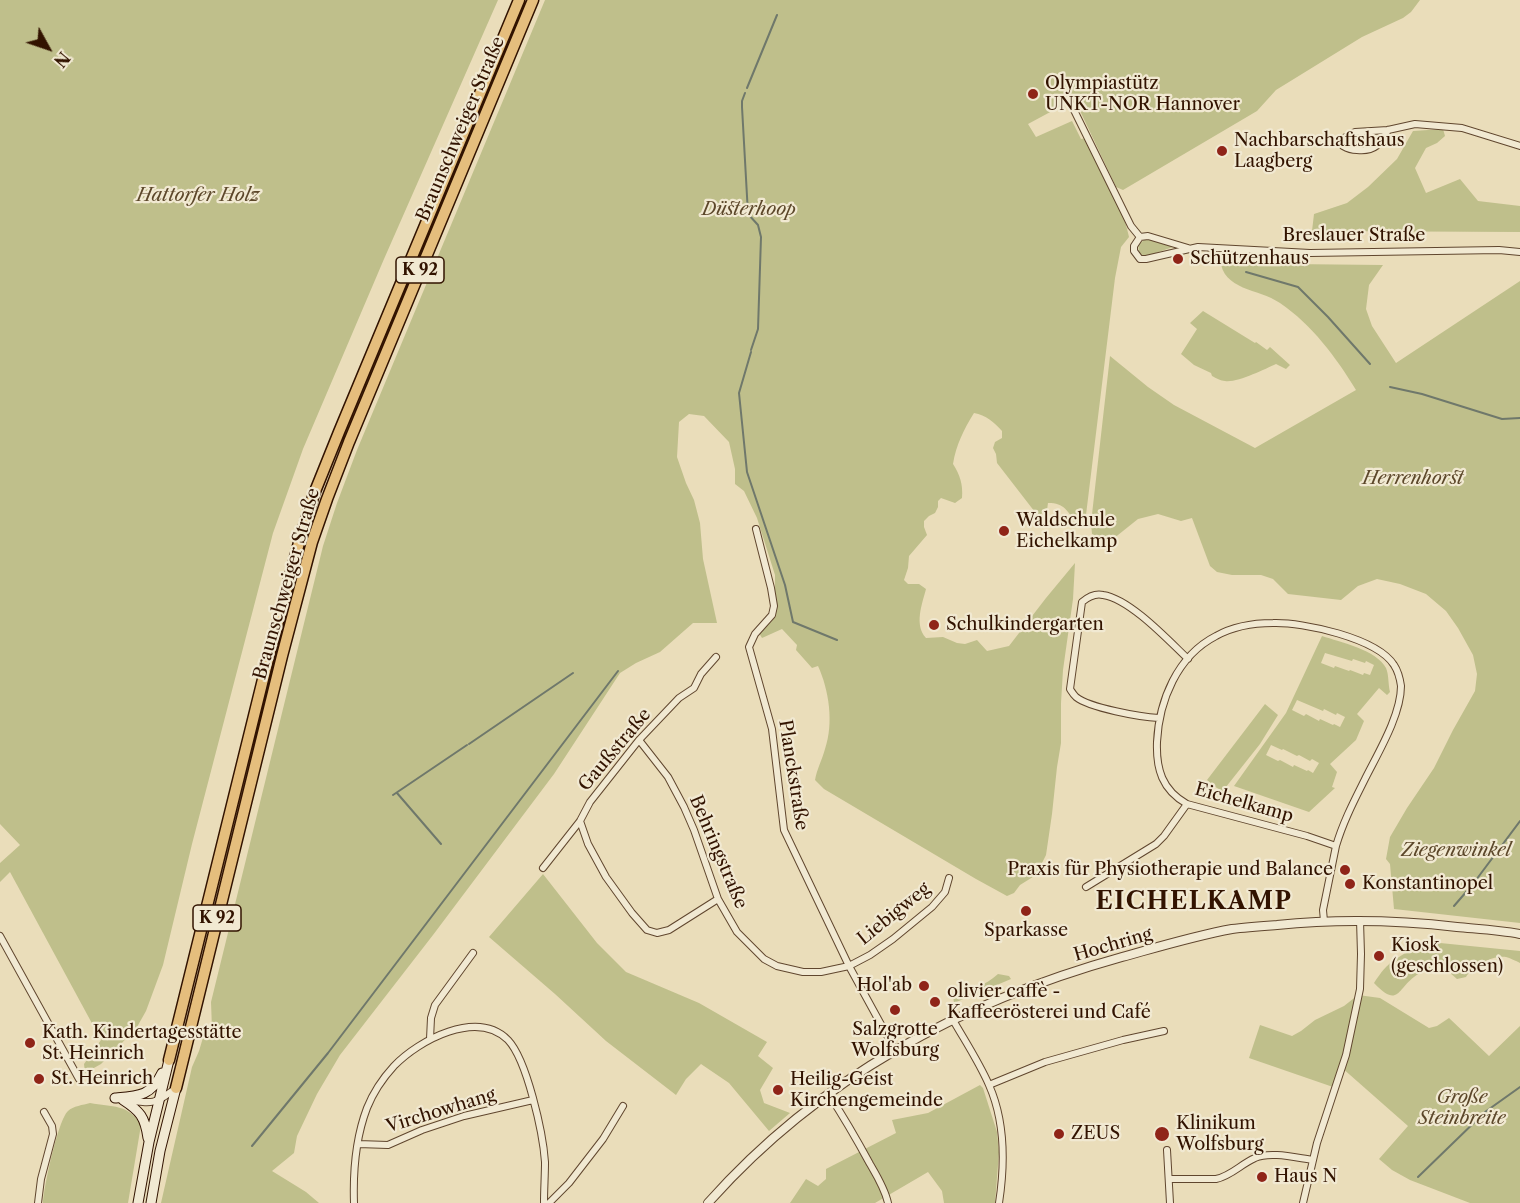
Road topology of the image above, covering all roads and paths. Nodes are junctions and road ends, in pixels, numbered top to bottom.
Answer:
1 (519, 0) edge
2 (533, 0) edge
3 (1069, 100) dead end
4 (1388, 130) junction
5 (1520, 146) edge
6 (1140, 237) junction
7 (1188, 248) junction
8 (1520, 252) edge
9 (756, 529) dead end
10 (716, 657) dead end
11 (1188, 659) junction
12 (1159, 718) junction
13 (639, 740) junction
14 (1187, 804) junction
15 (580, 821) junction
16 (1336, 846) junction
17 (543, 867) dead end
18 (949, 878) dead end
19 (1086, 887) dead end
20 (718, 899) junction
21 (1360, 920) junction
22 (1323, 921) junction
23 (1520, 934) edge
24 (0, 936) edge
25 (473, 953) dead end
26 (849, 966) junction
27 (954, 1020) junction
28 (1164, 1031) dead end
29 (430, 1039) junction
30 (895, 1050) junction
31 (169, 1060) junction
32 (79, 1079) dead end
33 (989, 1085) junction
34 (176, 1088) junction
35 (828, 1093) junction
36 (119, 1099) junction
37 (533, 1100) junction
38 (159, 1101) junction
39 (623, 1106) dead end
40 (44, 1112) dead end
41 (149, 1142) junction
42 (358, 1143) junction
43 (1167, 1150) dead end
44 (1313, 1160) junction
45 (1169, 1179) junction
46 (38, 1203) edge
47 (138, 1203) edge
48 (151, 1203) edge
49 (354, 1203) edge
50 (544, 1203) edge
51 (549, 1203) edge
52 (708, 1203) edge
53 (888, 1203) edge
54 (999, 1203) edge
55 (1170, 1203) edge
56 (1303, 1203) edge

1 - 31 highway, Braunschweiger Straße / K 92
2 - 34 highway, Braunschweiger Straße / K 92
3 - 6 street
4 - 4 street
4 - 5 street
6 - 7 street, Breslauer Straße
6 - 7 street, Breslauer Straße
7 - 8 street, Breslauer Straße
9 - 26 street, Planckstraße
10 - 13 street, Gaußstraße
11 - 12 street, Eichelkamp
11 - 12 street
11 - 16 street, Eichelkamp
12 - 14 street, Eichelkamp
13 - 15 street, Gaußstraße
13 - 20 street, Behringstraße
14 - 16 street, Eichelkamp
14 - 19 street
15 - 17 street, Gaußstraße
15 - 20 street
16 - 22 street, Eichelkamp
18 - 26 street, Liebigweg
20 - 26 street, Behringstraße
21 - 22 street, Hochring
21 - 23 street, Hochring
21 - 44 street
22 - 27 street, Hochring
24 - 32 street
25 - 29 street
26 - 30 street, Planckstraße
27 - 30 street, Hochring
27 - 33 street
28 - 33 street
29 - 37 street
29 - 42 street
30 - 35 street, Hochring
31 - 36 main road
31 - 38 main road, Braunschweiger Straße / K 92
33 - 54 street
34 - 38 street
34 - 48 main road, Braunschweiger Straße / K 92
35 - 52 street, Hochring
35 - 53 street
36 - 38 street
36 - 41 main road
37 - 42 street, Virchowhang
37 - 50 street
38 - 41 main road, Braunschweiger Straße / K 92
39 - 51 street
40 - 46 street
41 - 47 main road, Braunschweiger Straße / K 92
42 - 49 street
43 - 45 street
44 - 45 street
44 - 56 street
45 - 55 street

